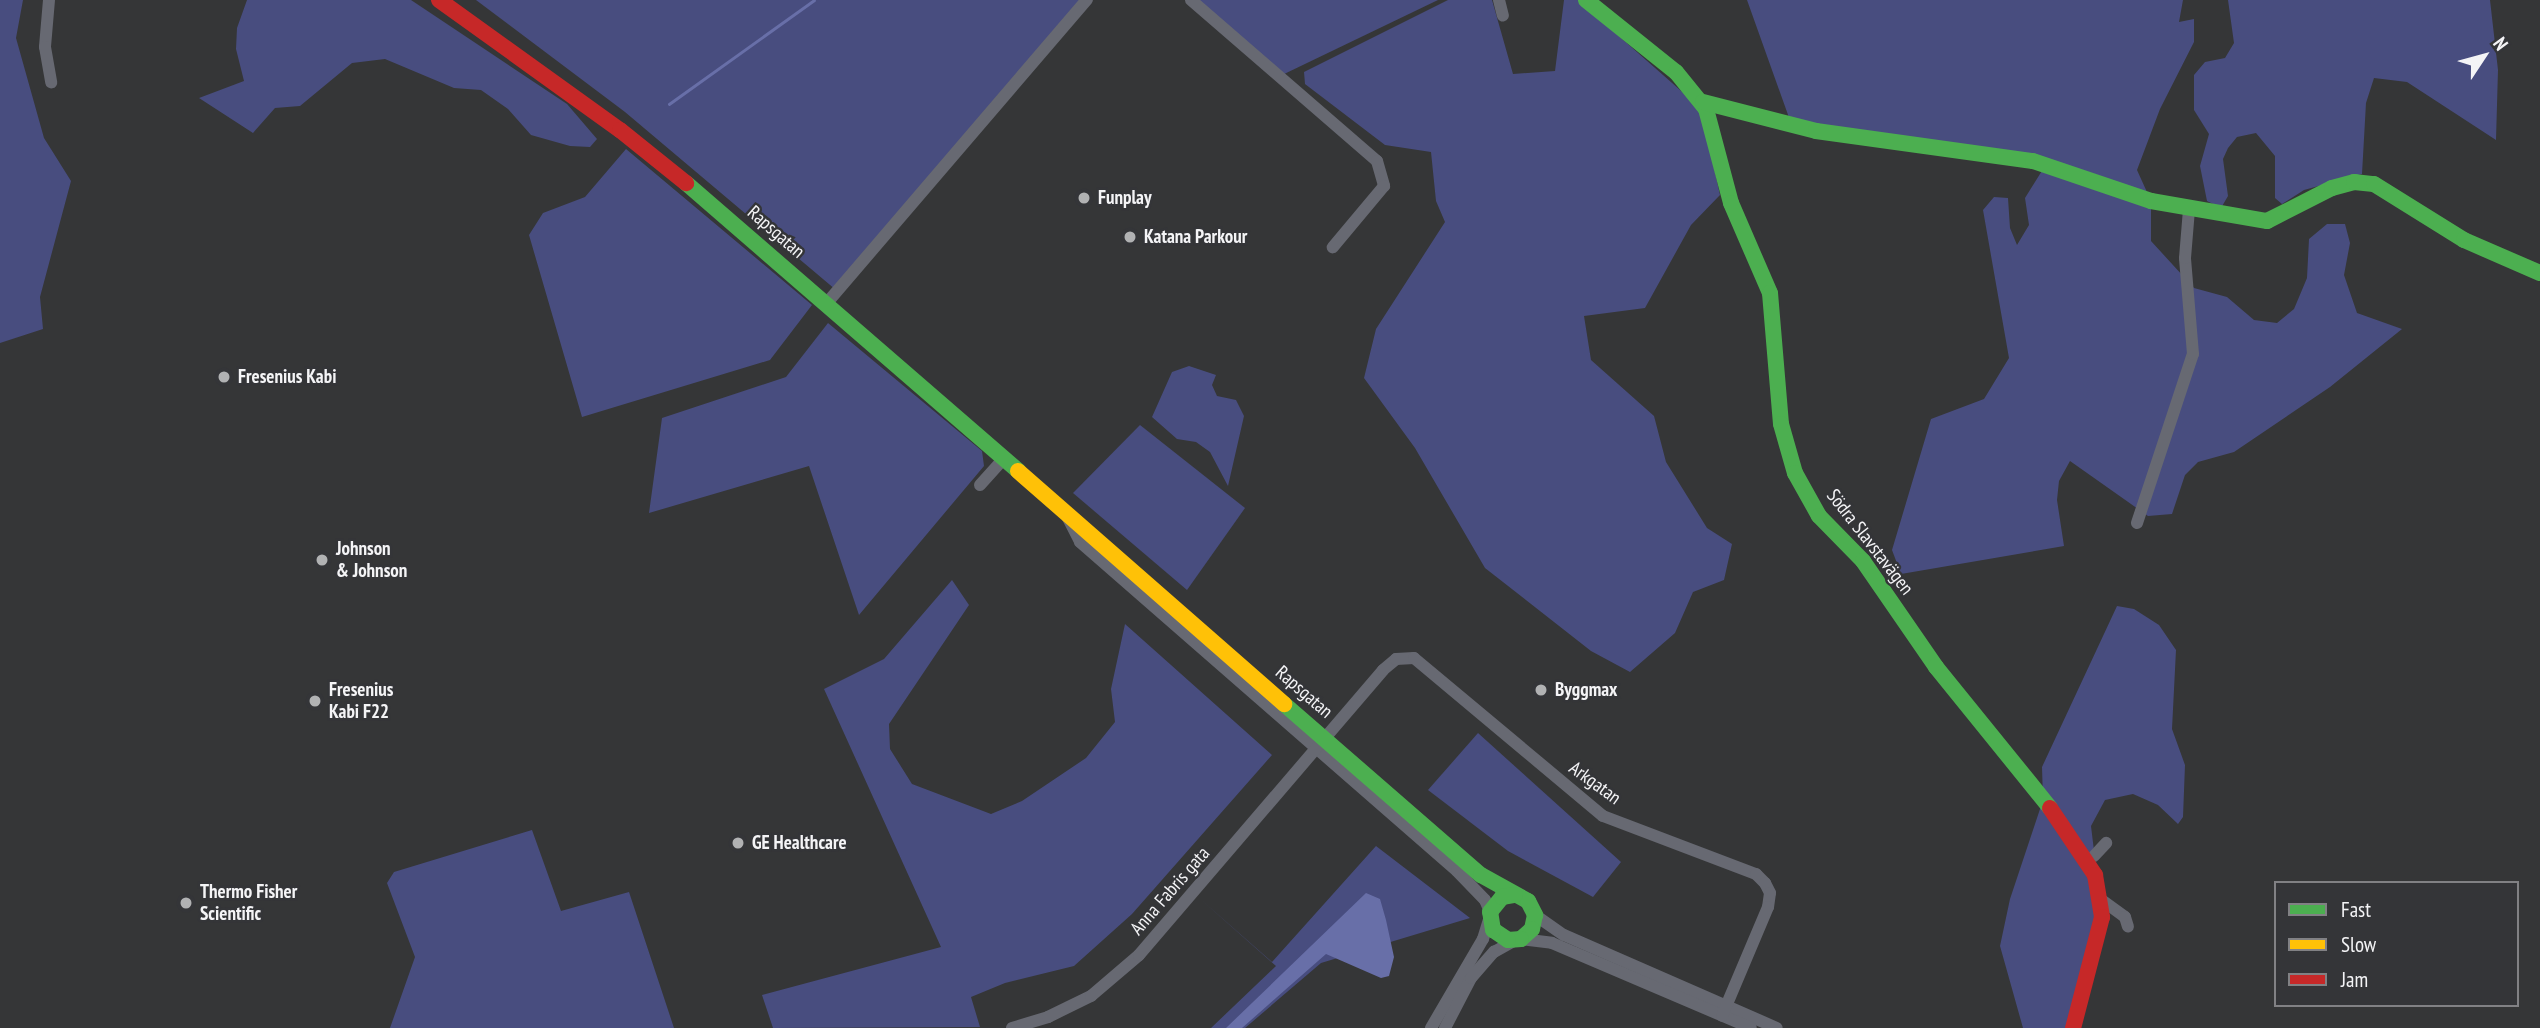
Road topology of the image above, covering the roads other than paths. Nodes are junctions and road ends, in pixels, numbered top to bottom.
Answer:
1 (49, 0) edge
2 (439, 0) edge
3 (1087, 0) edge
4 (1191, 0) edge
5 (1499, 0) edge
6 (1586, 0) edge
7 (1503, 16) dead end
8 (51, 82) dead end
9 (1703, 103) junction
10 (2189, 209) junction
11 (1333, 247) dead end
12 (2540, 272) edge
13 (826, 304) junction
14 (1004, 458) junction
15 (980, 485) dead end
16 (2137, 523) dead end
17 (1320, 743) junction
18 (2106, 843) dead end
19 (2094, 856) dead end
20 (1515, 895) junction
21 (2099, 898) junction
22 (1535, 915) junction
23 (1489, 916) junction
24 (2128, 917) dead end
25 (1517, 940) junction
26 (1724, 1011) junction
27 (1012, 1028) edge
28 (1432, 1028) edge
29 (1445, 1028) edge
30 (1751, 1028) edge
31 (1777, 1028) edge
32 (2073, 1028) edge

1 - 8 street
2 - 13 street, Rapsgatan
3 - 13 street
4 - 11 street
5 - 7 street
6 - 9 street, Södra Slavstavägen
9 - 10 street
9 - 21 street, Södra Slavstavägen
10 - 12 street
10 - 16 street
13 - 14 street, Rapsgatan
14 - 15 street
14 - 17 street, Rapsgatan
17 - 20 street, Rapsgatan
17 - 23 street, Rapsgatan
17 - 26 street, Arkgatan
17 - 27 street, Anna Fabris gata
18 - 19 street
20 - 22 street
20 - 23 street
21 - 24 street
21 - 32 street, Södra Slavstavägen
22 - 25 street
22 - 26 street
23 - 25 street
23 - 28 street
25 - 26 street
25 - 29 street
26 - 30 street
26 - 31 street

